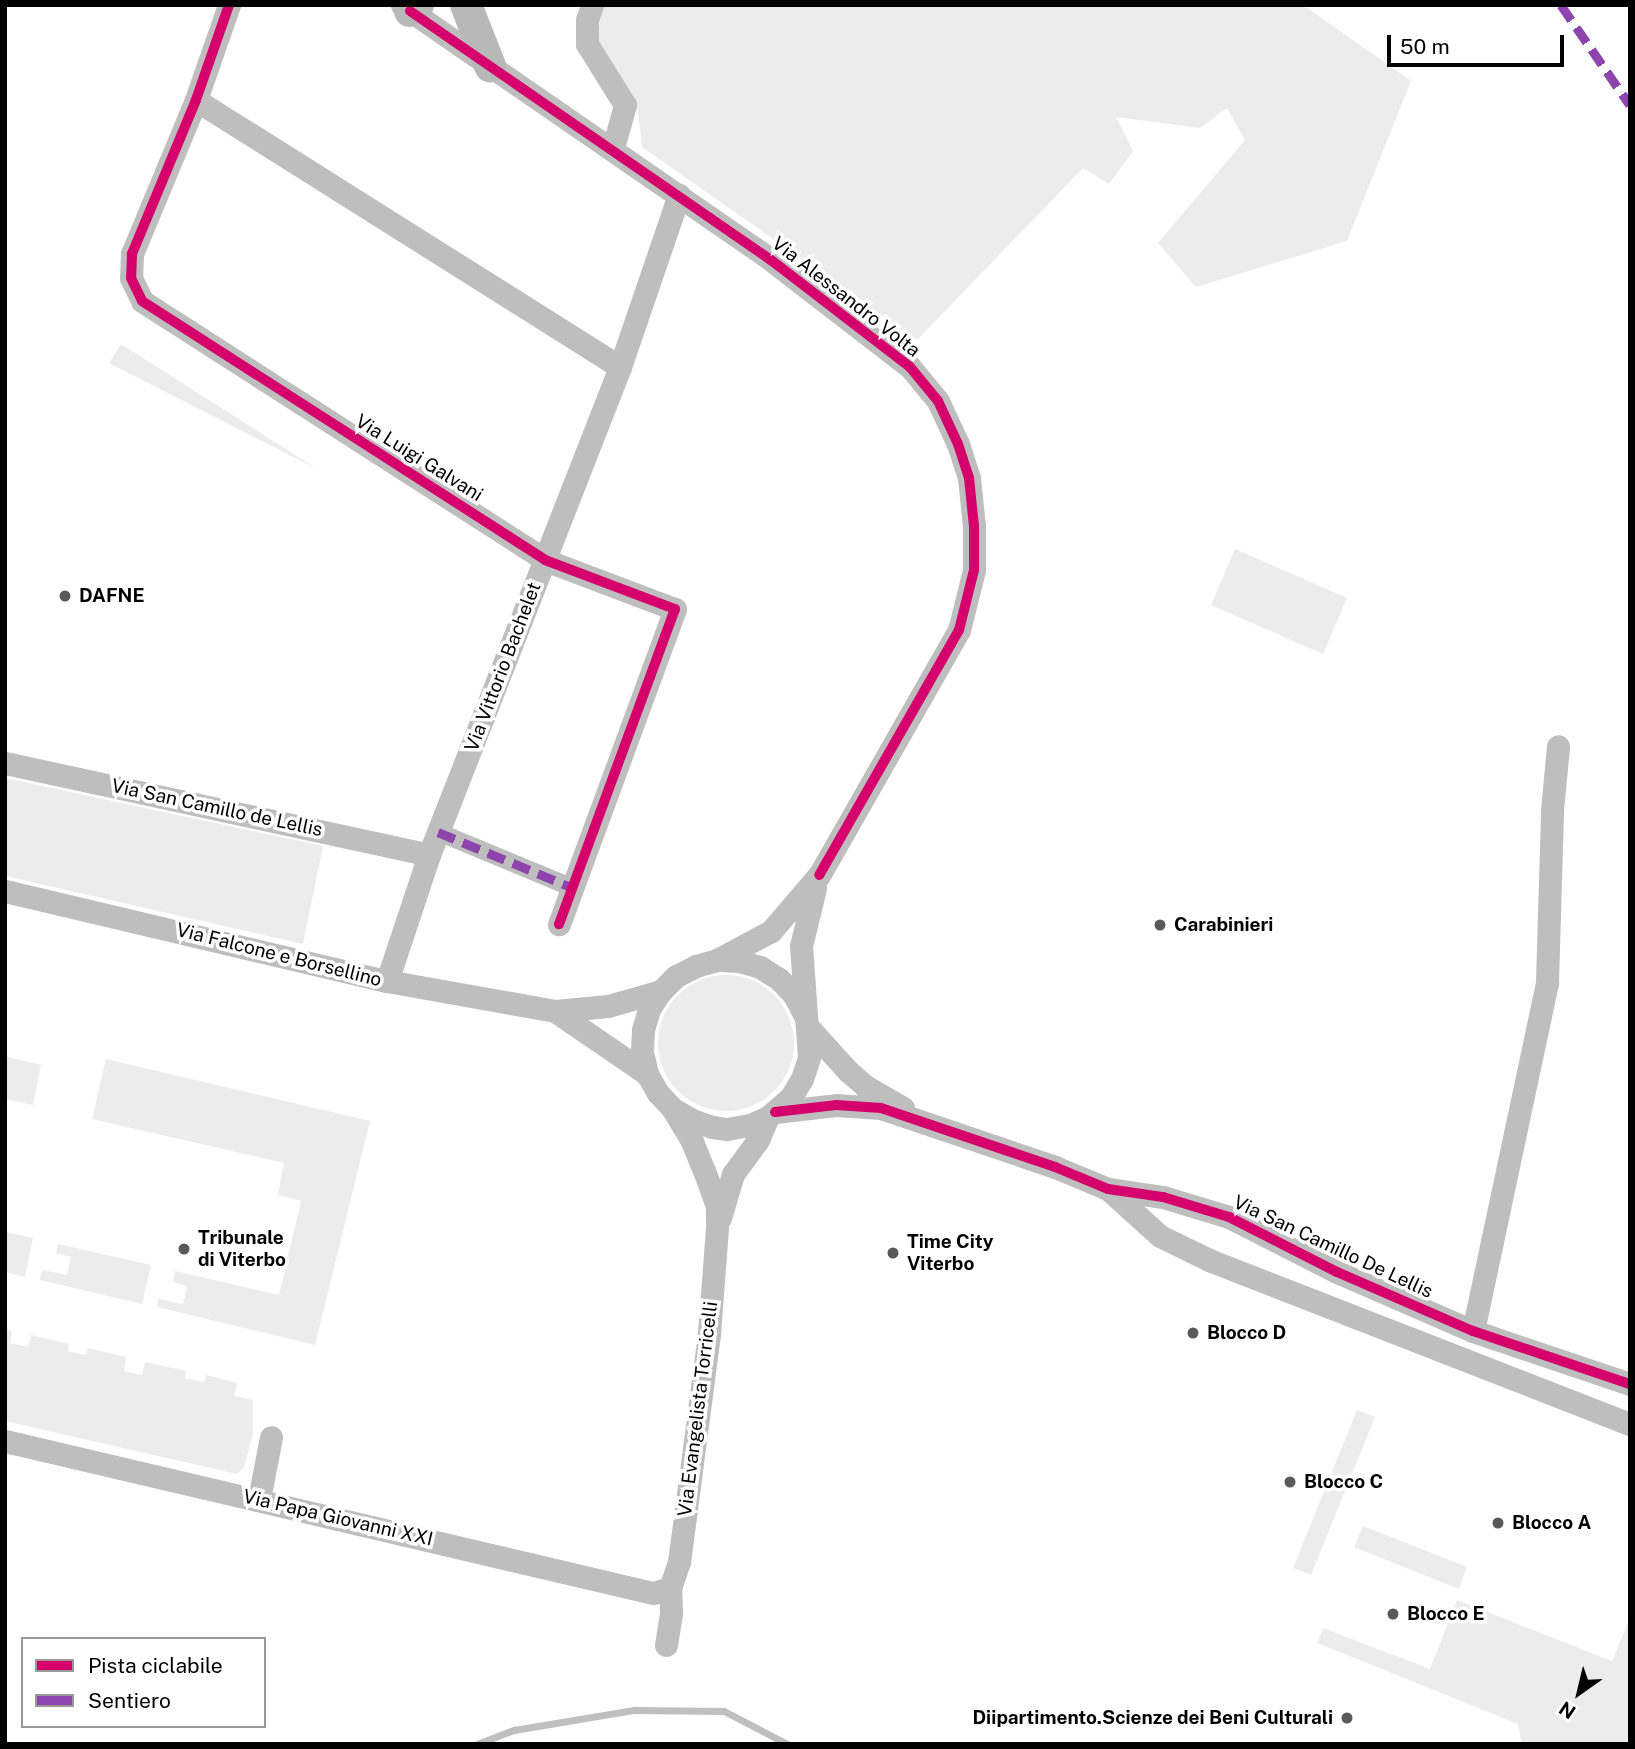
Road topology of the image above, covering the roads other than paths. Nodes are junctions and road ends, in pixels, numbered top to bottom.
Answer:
1 (229, 5) edge
2 (466, 5) edge
3 (592, 5) edge
4 (410, 7) edge
5 (490, 66) junction
6 (196, 100) junction
7 (613, 148) junction
8 (679, 195) junction
9 (620, 368) junction
10 (545, 560) junction
11 (1558, 746) dead end
12 (5, 763) edge
13 (438, 832) junction
14 (429, 855) junction
15 (819, 875) junction
16 (571, 887) junction
17 (5, 891) edge
18 (559, 924) dead end
19 (717, 960) junction
20 (387, 981) junction
21 (660, 990) junction
22 (555, 1011) junction
23 (806, 1021) junction
24 (647, 1074) junction
25 (673, 1109) junction
26 (772, 1115) junction
27 (927, 1122) junction
28 (1108, 1189) junction
29 (717, 1228) junction
30 (1473, 1331) junction
31 (1630, 1384) edge
32 (1630, 1424) edge
33 (271, 1437) dead end
34 (5, 1441) edge
35 (258, 1499) junction
36 (670, 1588) junction
37 (666, 1646) dead end

1 - 6 street, Via Luigi Galvani
2 - 5 main road
3 - 7 street
4 - 5 street, Via Alessandro Volta
5 - 7 street, Via Alessandro Volta
6 - 9 street
6 - 10 street, Via Luigi Galvani
7 - 8 street, Via Alessandro Volta
8 - 9 street, Via Vittorio Bachelet
8 - 15 street, Via Alessandro Volta
9 - 10 street, Via Vittorio Bachelet
10 - 13 street, Via Vittorio Bachelet
10 - 16 street, Via Luigi Galvani
11 - 30 street
12 - 14 street, Via San Camillo de Lellis
13 - 14 street, Via Vittorio Bachelet
13 - 16 street
14 - 20 street, Via Vittorio Bachelet
15 - 19 street, Via Alessandro Volta
15 - 23 street, Via Alessandro Volta
16 - 18 street, Via Luigi Galvani
17 - 20 street, Via Falcone e Borsellino
19 - 21 street
19 - 23 street
20 - 22 street, Via Falcone e Borsellino
21 - 22 street, Via Falcone e Borsellino
21 - 24 street
22 - 24 street, Via Falcone e Borsellino
23 - 26 street
23 - 27 street, Via San Camillo De Lellis
24 - 25 street
25 - 26 street
25 - 29 street, Via Evangelista Torricelli
26 - 27 street, Via San Camillo De Lellis
26 - 29 street, Via Evangelista Torricelli
27 - 28 street, Via San Camillo De Lellis
28 - 30 street, Via San Camillo De Lellis
28 - 32 street, Via San Camillo De Lellis
29 - 36 street, Via Evangelista Torricelli
30 - 31 street, Via San Camillo De Lellis
33 - 35 street
34 - 35 street, Via Papa Giovanni XXI
35 - 36 street, Via Papa Giovanni XXI
36 - 37 street, Via Evangelista Torricelli

